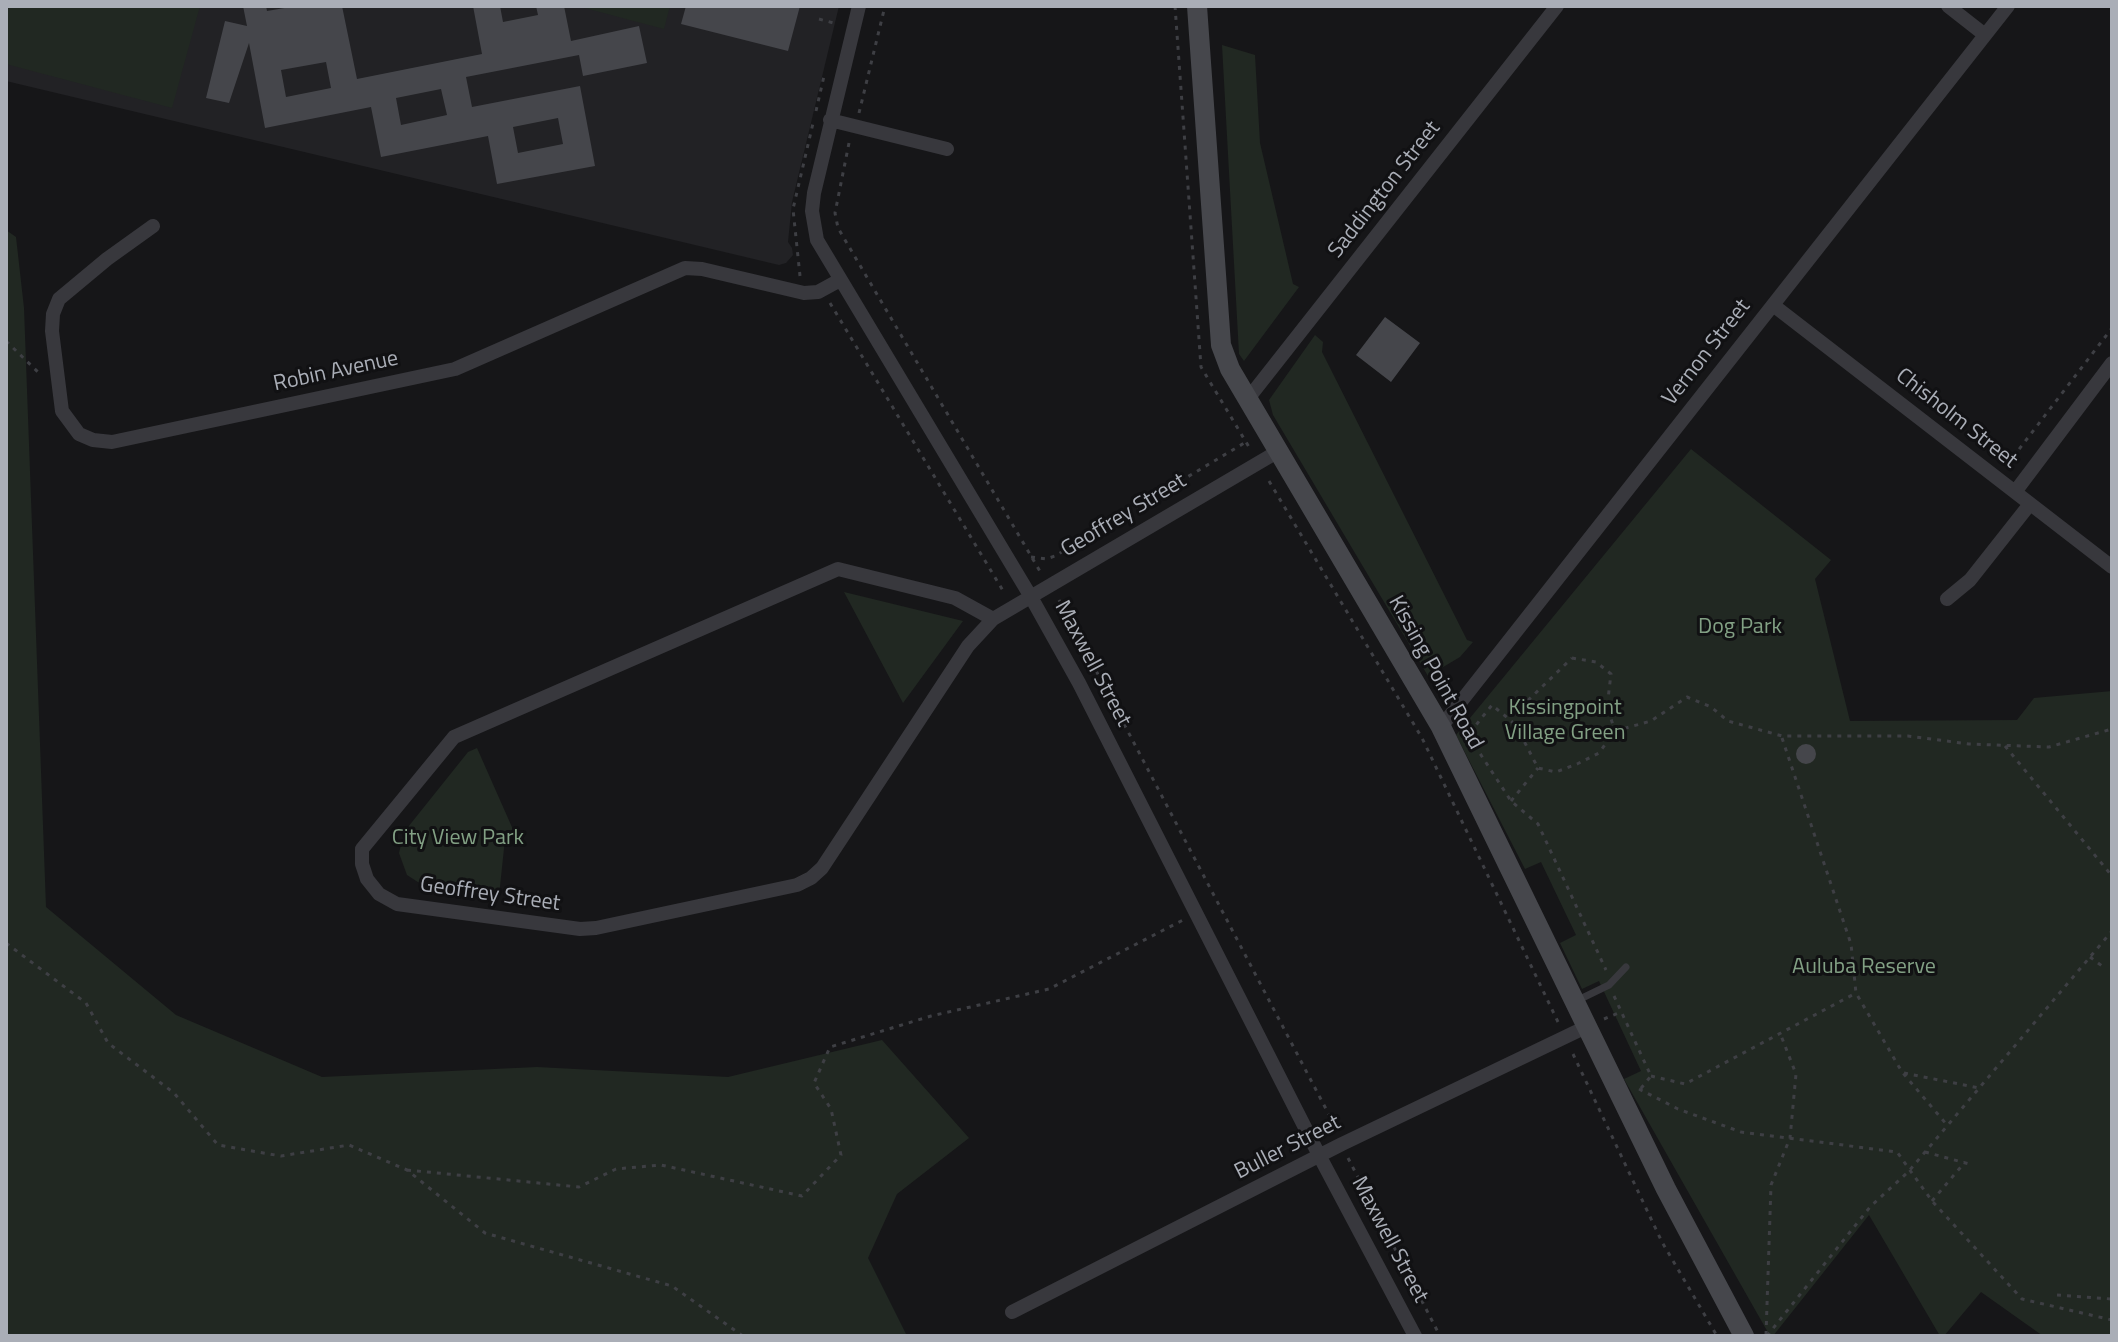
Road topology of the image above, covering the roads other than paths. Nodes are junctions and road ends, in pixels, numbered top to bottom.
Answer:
1 (859, 6) edge
2 (1197, 6) edge
3 (1557, 6) edge
4 (1948, 6) edge
5 (2008, 6) edge
6 (1985, 35) junction
7 (830, 120) junction
8 (947, 149) dead end
9 (153, 226) dead end
10 (840, 280) junction
11 (1773, 305) junction
12 (2112, 363) edge
13 (1247, 400) junction
14 (1277, 452) junction
15 (2015, 492) junction
16 (2030, 504) junction
17 (2112, 567) edge
18 (1031, 597) junction
19 (1947, 599) dead end
20 (993, 619) junction
21 (1441, 727) junction
22 (1626, 967) dead end
23 (1574, 1002) junction
24 (1591, 1024) junction
25 (1320, 1157) junction
26 (1012, 1312) dead end
27 (1415, 1336) edge
28 (1744, 1336) edge

1 - 7 street, Maxwell Street
2 - 13 street, Kissing Point Road
3 - 13 street, Saddington Street
4 - 6 street
5 - 6 street, Vernon Street
6 - 11 street, Vernon Street
7 - 8 street
7 - 10 street, Maxwell Street
9 - 10 street, Robin Avenue
10 - 18 street, Maxwell Street
11 - 15 street, Chisholm Street
11 - 21 street, Vernon Street
12 - 15 street
13 - 14 street, Kissing Point Road
14 - 18 street, Geoffrey Street
14 - 21 street, Kissing Point Road
15 - 16 street, Chisholm Street
16 - 17 street, Chisholm Street
16 - 19 street
18 - 20 street, Geoffrey Street
18 - 25 street, Maxwell Street
20 - 20 street, Geoffrey Street
21 - 23 street, Kissing Point Road
22 - 23 lane
23 - 24 street, Kissing Point Road
24 - 25 street, Buller Street
24 - 28 street, Kissing Point Road
25 - 26 street, Buller Street
25 - 27 street, Maxwell Street

